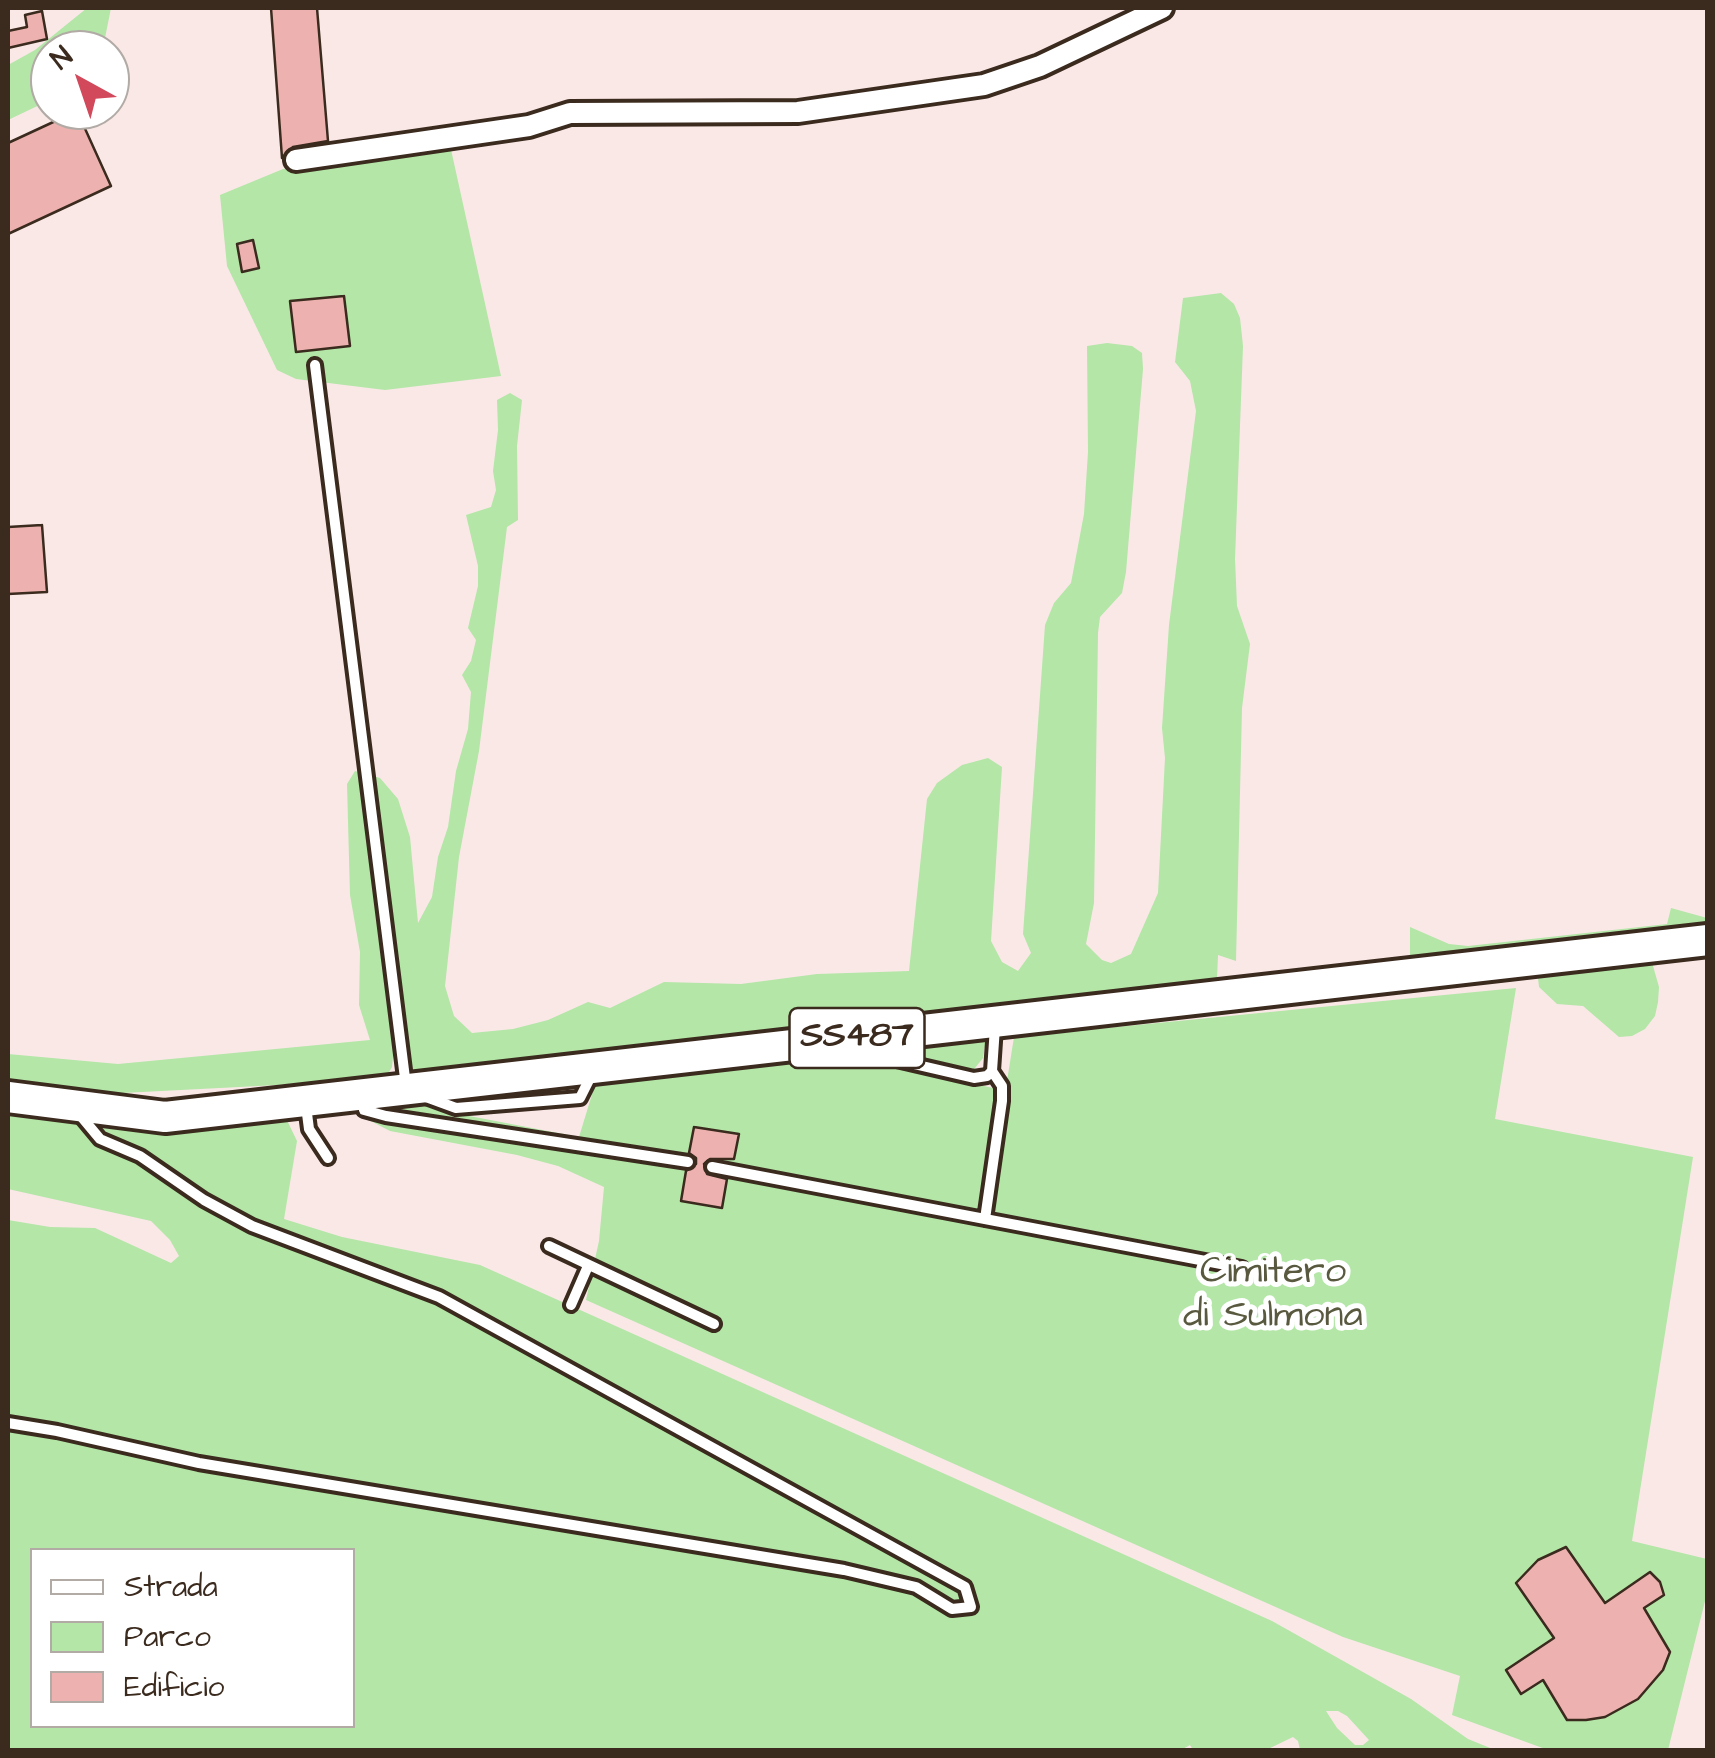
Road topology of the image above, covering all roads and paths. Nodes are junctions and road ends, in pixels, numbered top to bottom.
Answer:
1 (1162, 8) edge
2 (296, 160) dead end
3 (315, 365) dead end
4 (1708, 940) edge
5 (995, 1021) junction
6 (824, 1043) junction
7 (992, 1071) junction
8 (411, 1087) junction
9 (360, 1094) junction
10 (8, 1097) edge
11 (305, 1100) junction
12 (70, 1106) junction
13 (328, 1158) dead end
14 (688, 1162) dead end
15 (712, 1167) dead end
16 (984, 1219) junction
17 (549, 1246) dead end
18 (588, 1266) junction
19 (1242, 1268) dead end
20 (571, 1304) dead end
21 (714, 1324) dead end
22 (8, 1424) edge

1 - 2 street
3 - 8 lane
4 - 5 main road, SS487
5 - 6 main road, SS487
5 - 7 lane
6 - 7 lane
6 - 8 main road, SS487
7 - 16 lane
8 - 9 main road, SS487
9 - 11 main road, SS487
9 - 14 lane
10 - 12 main road, SS487
11 - 12 main road, SS487
11 - 13 lane
12 - 22 lane
15 - 16 lane
16 - 19 lane
17 - 18 lane
18 - 20 lane
18 - 21 lane

